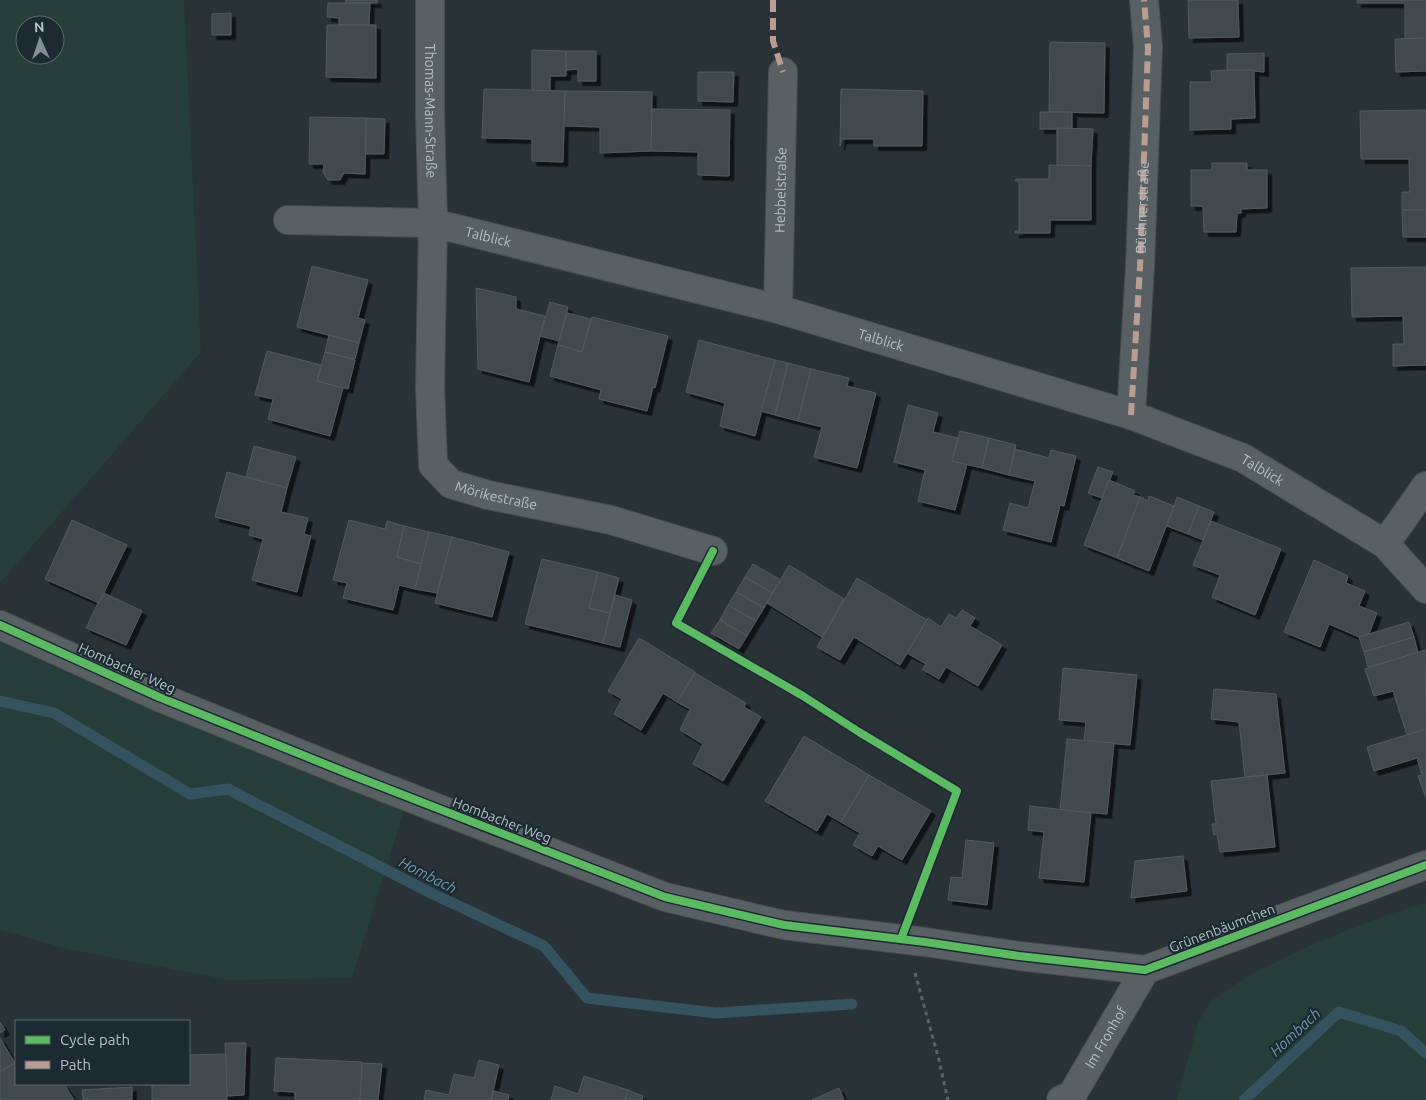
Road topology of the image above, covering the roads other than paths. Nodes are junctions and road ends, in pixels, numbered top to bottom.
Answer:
1 (430, 0) edge
2 (1144, 0) edge
3 (783, 72) dead end
4 (288, 220) dead end
5 (433, 222) junction
6 (778, 310) junction
7 (1131, 415) junction
8 (1426, 486) edge
9 (1385, 544) junction
10 (713, 551) dead end
11 (1426, 589) edge
12 (0, 625) edge
13 (1426, 865) edge
14 (1019, 956) joint
15 (1145, 970) junction
16 (1061, 1100) edge

1 - 5 street, Thomas-Mann-Straße
2 - 7 street, Büchnerstraße
3 - 6 street, Hebbelstraße
4 - 5 street, Talblick
5 - 6 street, Talblick
5 - 10 street, Mörikestraße
6 - 7 street, Talblick
7 - 9 street, Talblick
8 - 9 street
9 - 11 street, Talblick
12 - 14 street, Hombacher Weg
13 - 15 street, Grünenbäumchen
14 - 15 street, Grünenbäumchen
15 - 16 street, Im Fronhof

